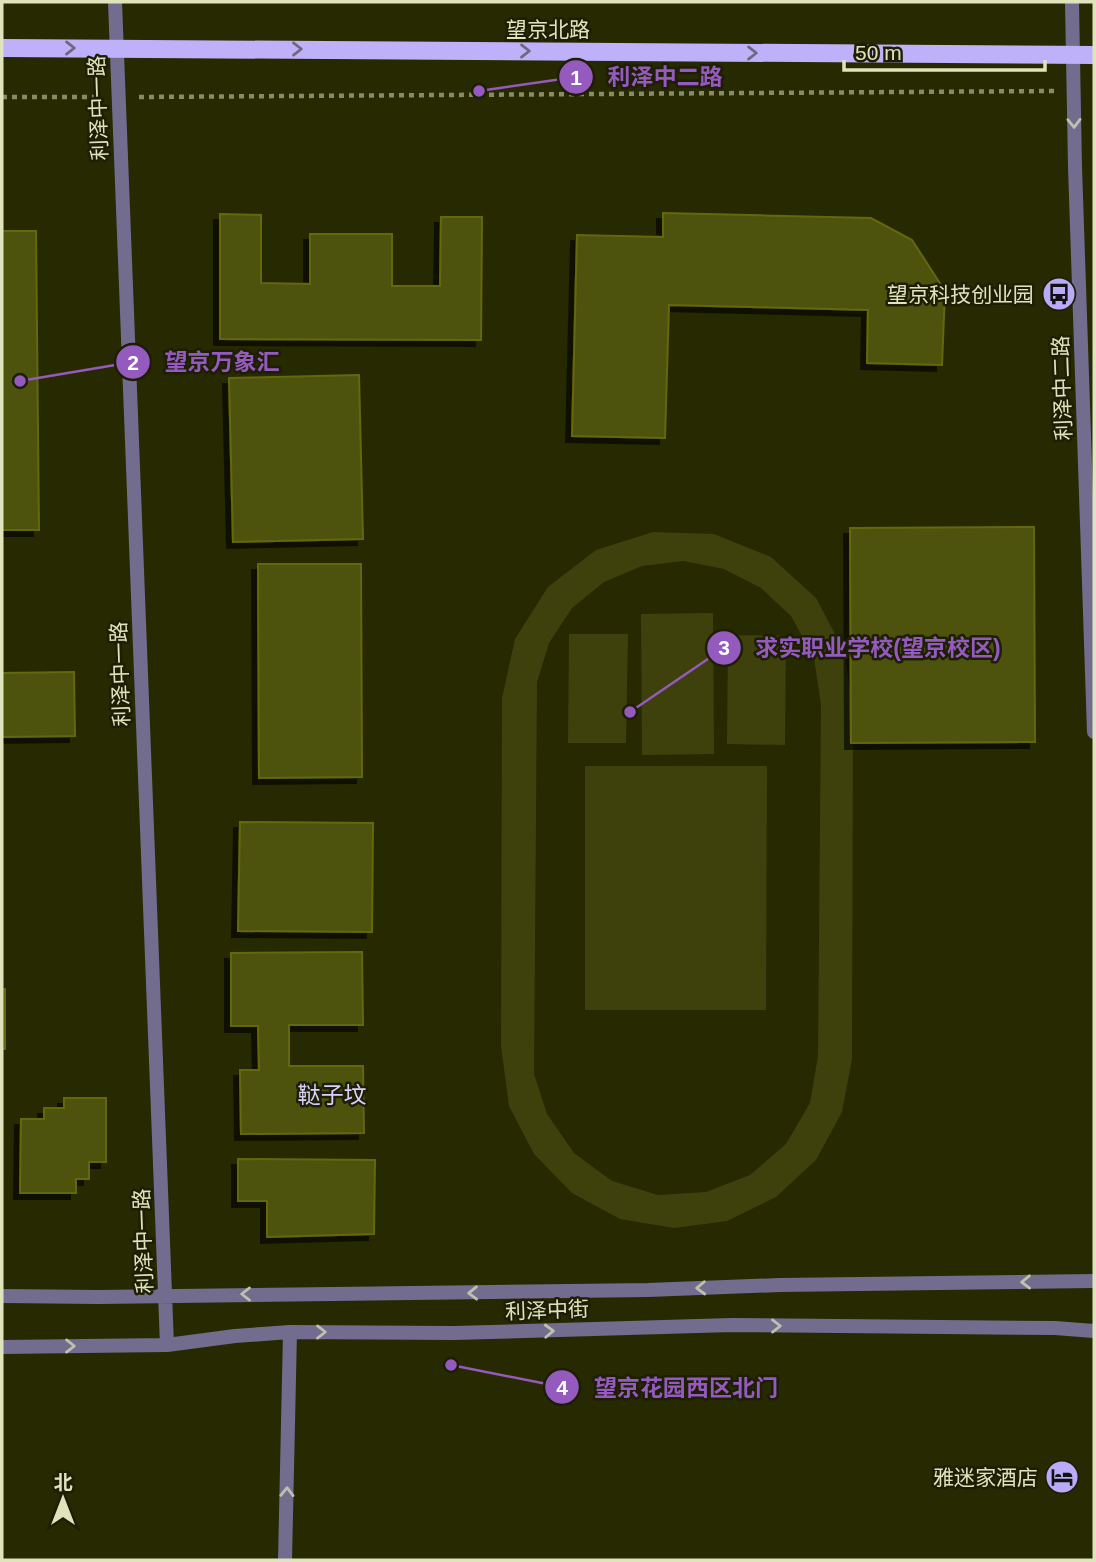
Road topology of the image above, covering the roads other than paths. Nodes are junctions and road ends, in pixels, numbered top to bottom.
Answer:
1 (114, 2) edge
2 (1072, 2) edge
3 (2, 48) edge
4 (117, 48) junction
5 (1073, 55) junction
6 (1094, 55) edge
7 (1094, 732) edge
8 (1094, 1281) edge
9 (166, 1295) junction
10 (2, 1296) edge
11 (1094, 1331) edge
12 (290, 1332) junction
13 (167, 1345) junction
14 (2, 1347) edge
15 (285, 1560) edge

1 - 4 street, 利泽中一路
2 - 5 street, 利泽中二路
3 -> 4 main road, 望京北路
4 -> 5 main road, 望京北路
4 - 9 street, 利泽中一路
5 - 6 main road, 望京北路
5 -> 7 street, 利泽中二路
8 -> 9 street, 利泽中街
9 - 10 street, 利泽中街
9 - 13 street, 利泽中一路
12 -> 11 street, 利泽中街
12 - 13 street, 利泽中街
15 -> 12 street
14 -> 13 street, 利泽中街

